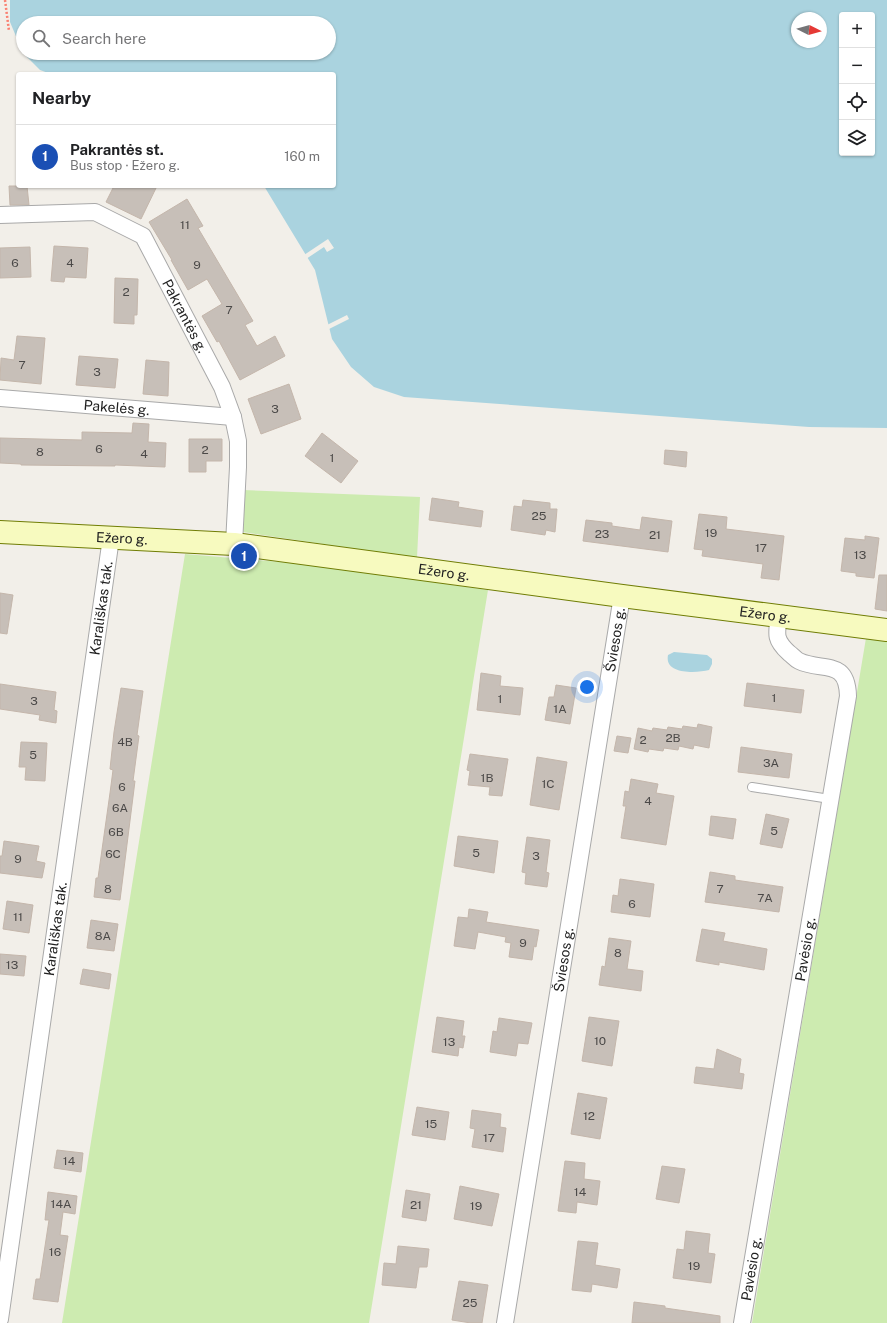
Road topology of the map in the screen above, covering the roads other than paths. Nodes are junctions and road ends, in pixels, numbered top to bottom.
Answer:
1 (0, 215) edge
2 (0, 398) edge
3 (234, 417) junction
4 (0, 532) edge
5 (112, 538) junction
6 (234, 544) junction
7 (622, 596) junction
8 (779, 616) junction
9 (887, 630) edge
10 (752, 787) dead end
11 (830, 799) junction
12 (0, 1319) edge
13 (505, 1323) edge
14 (742, 1323) edge

1 - 3 street, Pakrantės g.
2 - 3 street, Pakelės g.
3 - 6 street, Pakrantės g.
4 - 5 main road, Ežero g.
5 - 6 main road, Ežero g.
5 - 12 street, Karališkas tak.
6 - 7 main road, Ežero g.
7 - 8 main road, Ežero g.
7 - 13 street, Šviesos g.
8 - 9 main road, Ežero g.
8 - 11 street, Pavėsio g.
10 - 11 lane
11 - 14 street, Pavėsio g.

